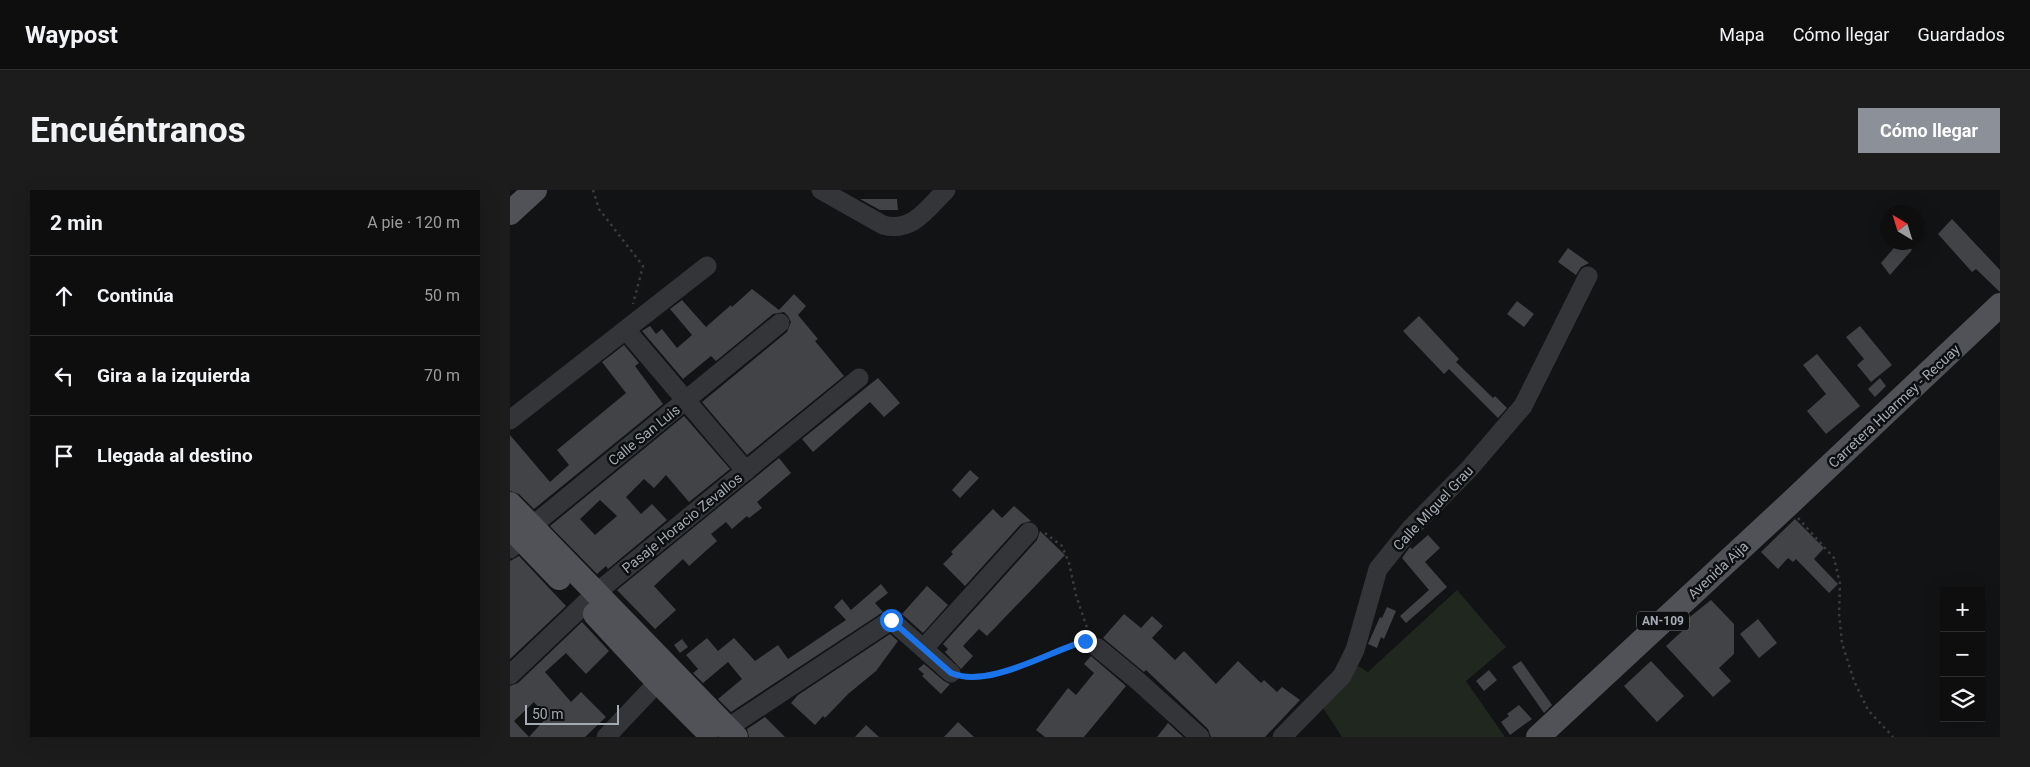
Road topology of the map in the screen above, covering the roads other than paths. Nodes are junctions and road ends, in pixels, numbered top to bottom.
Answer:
1 (535, 190) edge
2 (821, 190) edge
3 (946, 190) edge
4 (510, 213) edge
5 (708, 266) dead end
6 (1588, 276) dead end
7 (2000, 305) edge
8 (780, 323) dead end
9 (626, 330) junction
10 (859, 378) dead end
11 (685, 401) junction
12 (510, 420) edge
13 (746, 471) junction
14 (510, 504) edge
15 (1788, 506) joint
16 (1029, 532) road end
17 (518, 535) edge
18 (590, 598) junction
19 (924, 648) junction
20 (1098, 648) road end
21 (951, 673) road end
22 (510, 675) edge
23 (658, 682) junction
24 (722, 735) edge
25 (606, 737) edge
26 (1200, 737) edge
27 (1282, 737) edge
28 (1538, 737) edge

1 - 4 main road
2 - 3 street
5 - 9 street
6 - 27 street, Calle MIguel Grau
7 - 15 main road, Carretera Huarmey - Recuay / AN-109
8 - 11 street, Calle San Luis
9 - 11 street
9 - 12 street
10 - 13 street, Pasaje Horacio Zevallos
11 - 13 street
11 - 17 street, Calle San Luis
13 - 18 street, Pasaje Horacio Zevallos
14 - 17 main road
15 - 28 main road, Avenida Aija / AN-109
16 - 19 street
17 - 18 main road
18 - 22 street, Pasaje Horacio Zevallos
18 - 23 main road
18 - 24 main road
19 - 21 street
19 - 24 street
20 - 26 street
23 - 24 main road
23 - 25 street

